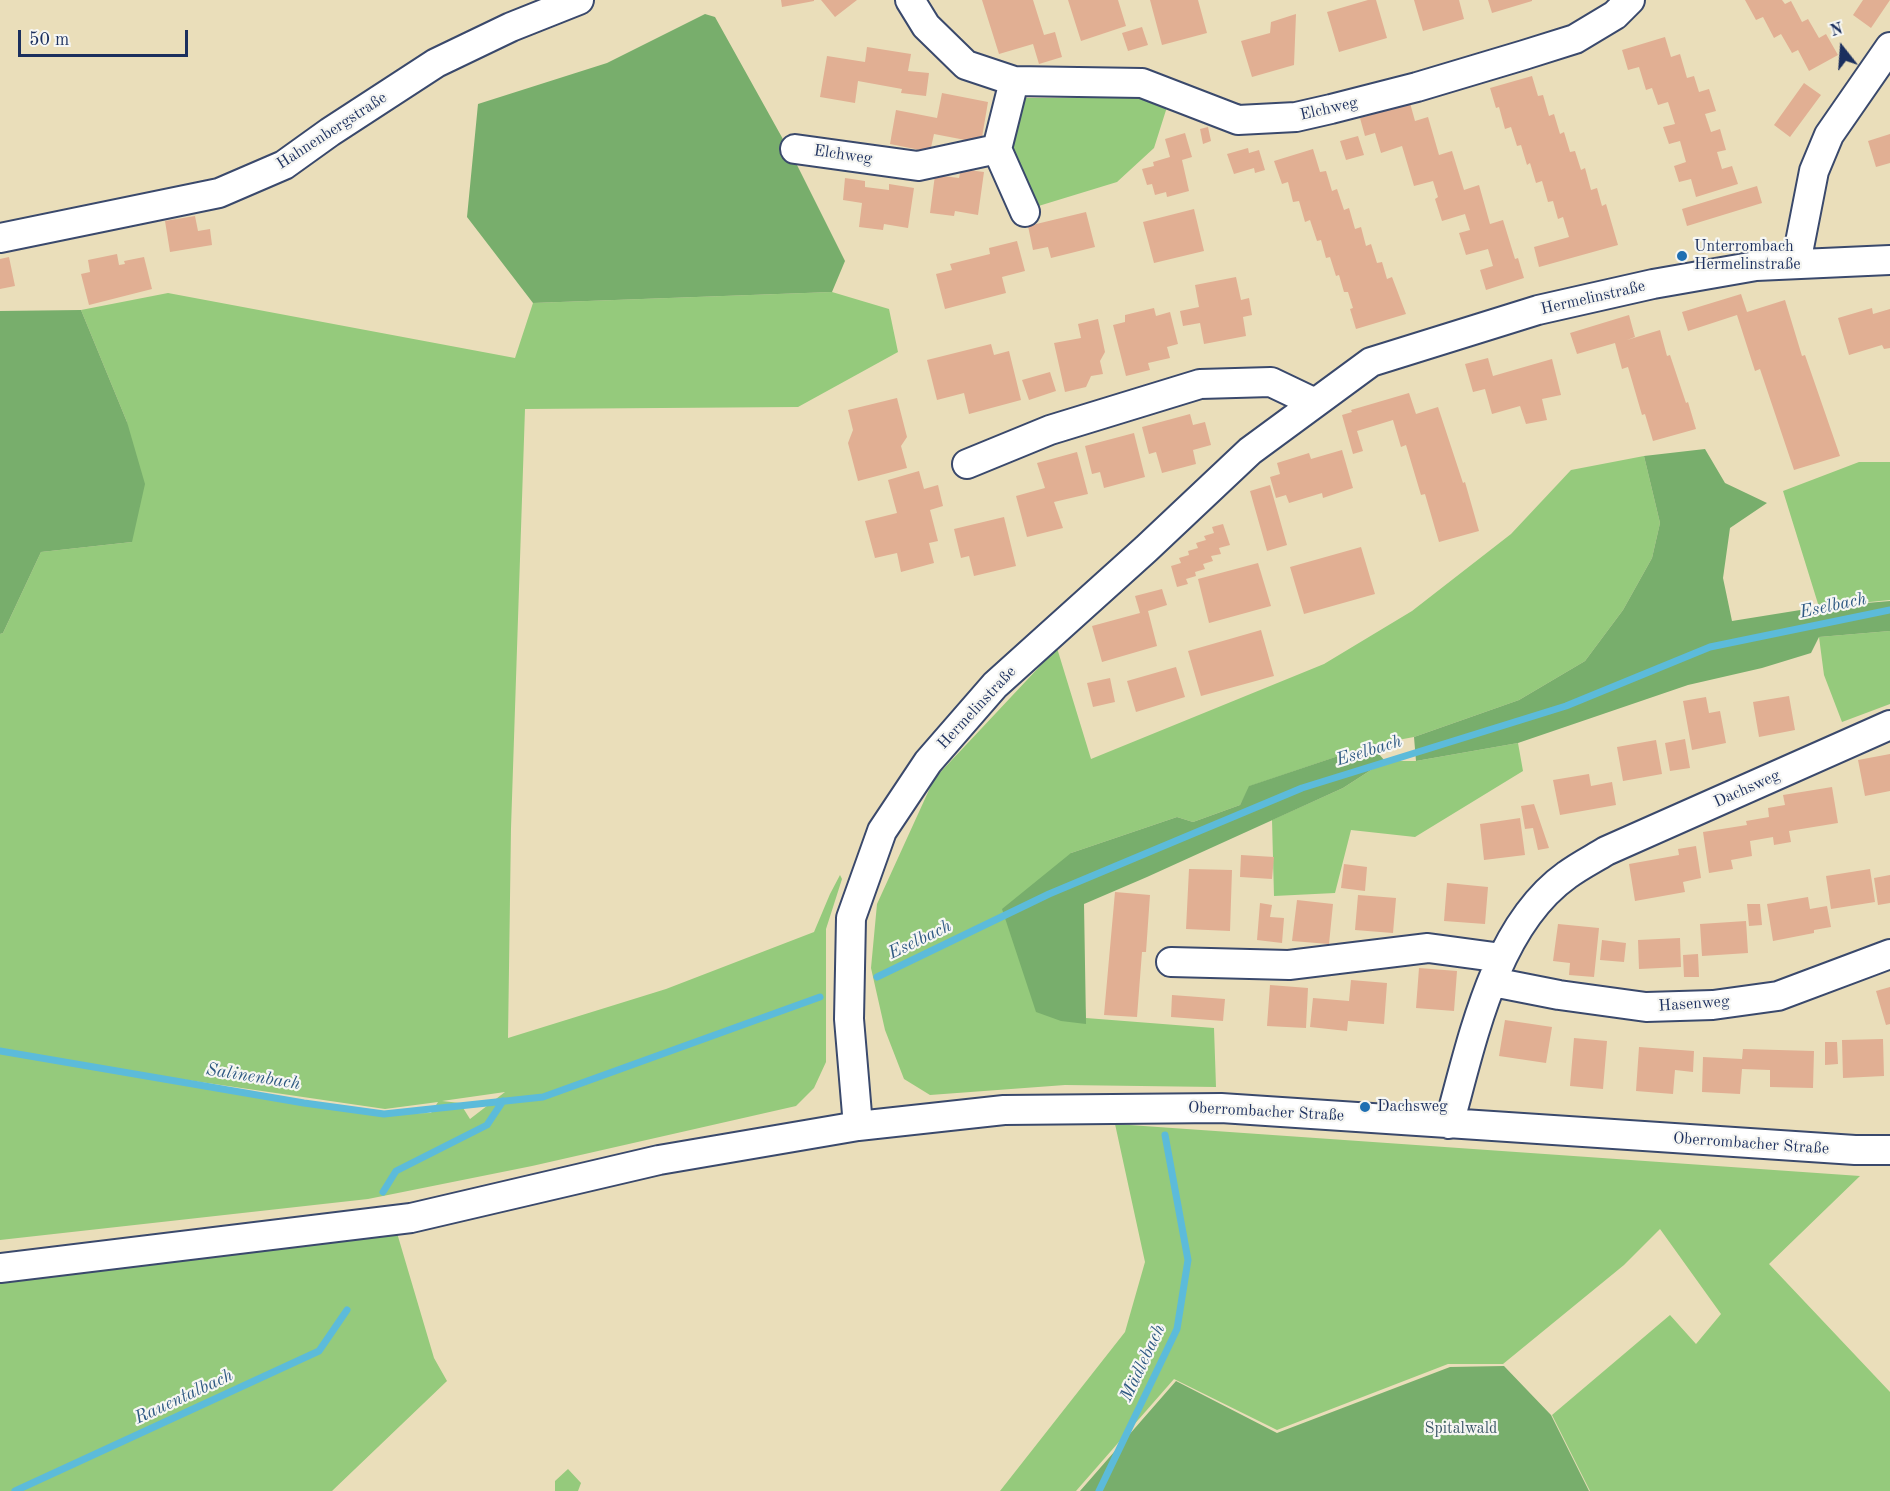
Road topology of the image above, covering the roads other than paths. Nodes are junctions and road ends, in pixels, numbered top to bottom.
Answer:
1 (579, 0) edge
2 (910, 0) edge
3 (1630, 0) edge
4 (1890, 47) edge
5 (1014, 81) junction
6 (795, 149) dead end
7 (997, 149) junction
8 (1025, 212) dead end
9 (0, 238) edge
10 (1890, 260) edge
11 (1796, 263) junction
12 (1315, 403) junction
13 (967, 464) dead end
14 (1890, 725) edge
15 (1890, 954) edge
16 (1171, 962) dead end
17 (1497, 970) junction
18 (1449, 1124) junction
19 (858, 1126) junction
20 (1890, 1150) edge
21 (0, 1268) edge

1 - 9 street, Hahnenbergstraße
2 - 5 street, Elchweg
3 - 5 street, Elchweg
4 - 11 street
5 - 7 street
6 - 7 street, Elchweg
7 - 8 street
10 - 11 street, Hermelinstraße
11 - 12 street, Hermelinstraße
12 - 13 street
12 - 19 street, Hermelinstraße
14 - 17 street, Dachsweg
15 - 17 street, Hasenweg
16 - 17 street, Hasenweg
17 - 18 street, Dachsweg
18 - 19 street, Oberrombacher Straße
18 - 20 street, Oberrombacher Straße
19 - 21 street, Oberrombacher Straße

